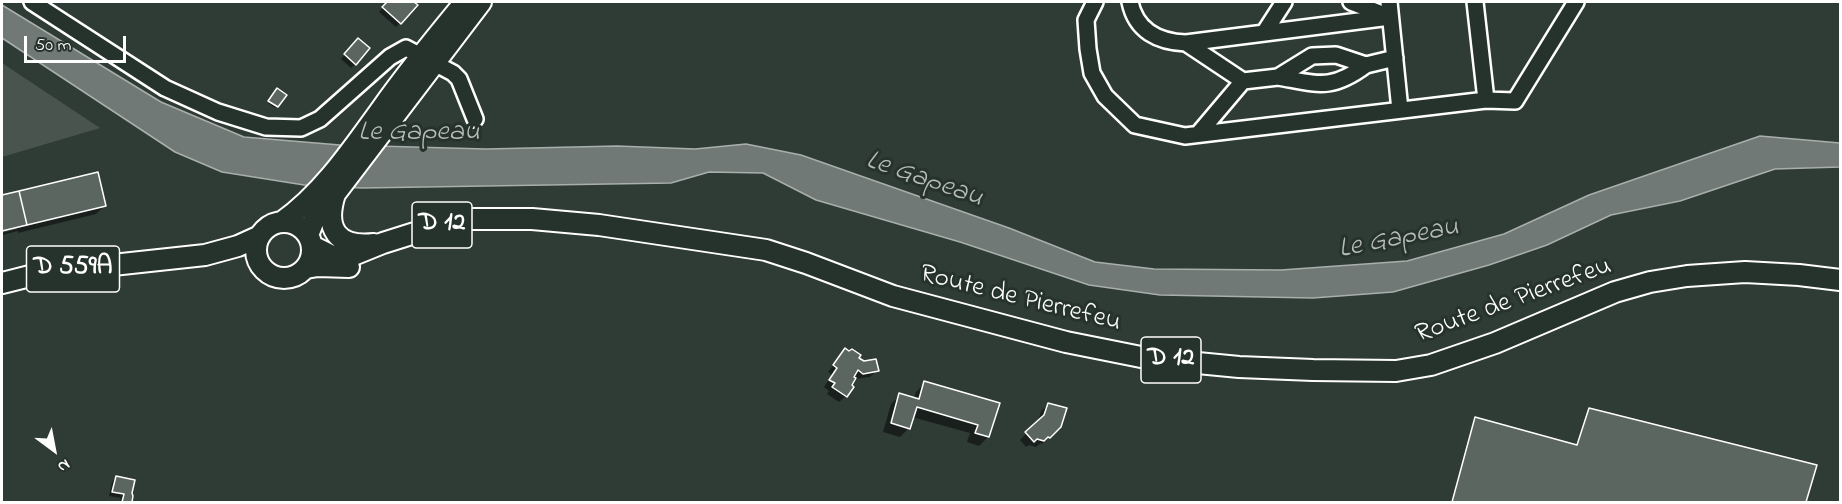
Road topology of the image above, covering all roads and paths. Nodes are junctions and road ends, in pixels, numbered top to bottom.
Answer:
1 (32, 2) edge
2 (465, 2) edge
3 (482, 2) edge
4 (1095, 2) edge
5 (1130, 2) edge
6 (1284, 2) edge
7 (1351, 2) edge
8 (1475, 2) edge
9 (1576, 2) edge
10 (1390, 9) edge
11 (1264, 33) junction
12 (1186, 43) junction
13 (1395, 58) junction
14 (429, 60) junction
15 (1366, 65) junction
16 (1278, 77) junction
17 (1243, 81) junction
18 (1485, 100) junction
19 (1400, 110) junction
20 (475, 119) dead end
21 (379, 124) junction
22 (1199, 134) junction
23 (335, 194) junction
24 (503, 219) junction
25 (282, 222) junction
26 (260, 236) junction
27 (310, 240) junction
28 (383, 243) junction
29 (205, 255) junction
30 (260, 265) junction
31 (306, 268) junction
32 (1840, 280) edge
33 (2, 283) edge

1 - 14 street
2 - 14 main road
3 - 14 main road
4 - 22 street
5 - 12 street
6 - 11 street
7 - 10 street
8 - 18 street
9 - 18 street
10 - 11 street
10 - 13 street
11 - 12 street
12 - 17 street
13 - 15 street
13 - 19 street
14 - 20 street
14 - 21 main road
15 - 16 street
15 - 16 street
16 - 17 street
17 - 22 street
18 - 19 street
19 - 22 street
21 - 23 main road
21 - 25 main road
23 - 27 main road
23 - 28 main road
24 - 28 main road, D 12
24 - 31 main road
24 - 32 main road, Route de Pierrefeu / D 12
25 - 26 main road
25 - 27 main road
26 - 29 main road, D 559A
26 - 30 main road
27 - 28 main road
27 - 31 main road
29 - 30 main road, D 559A
29 - 33 main road, D 559A
30 - 31 main road

